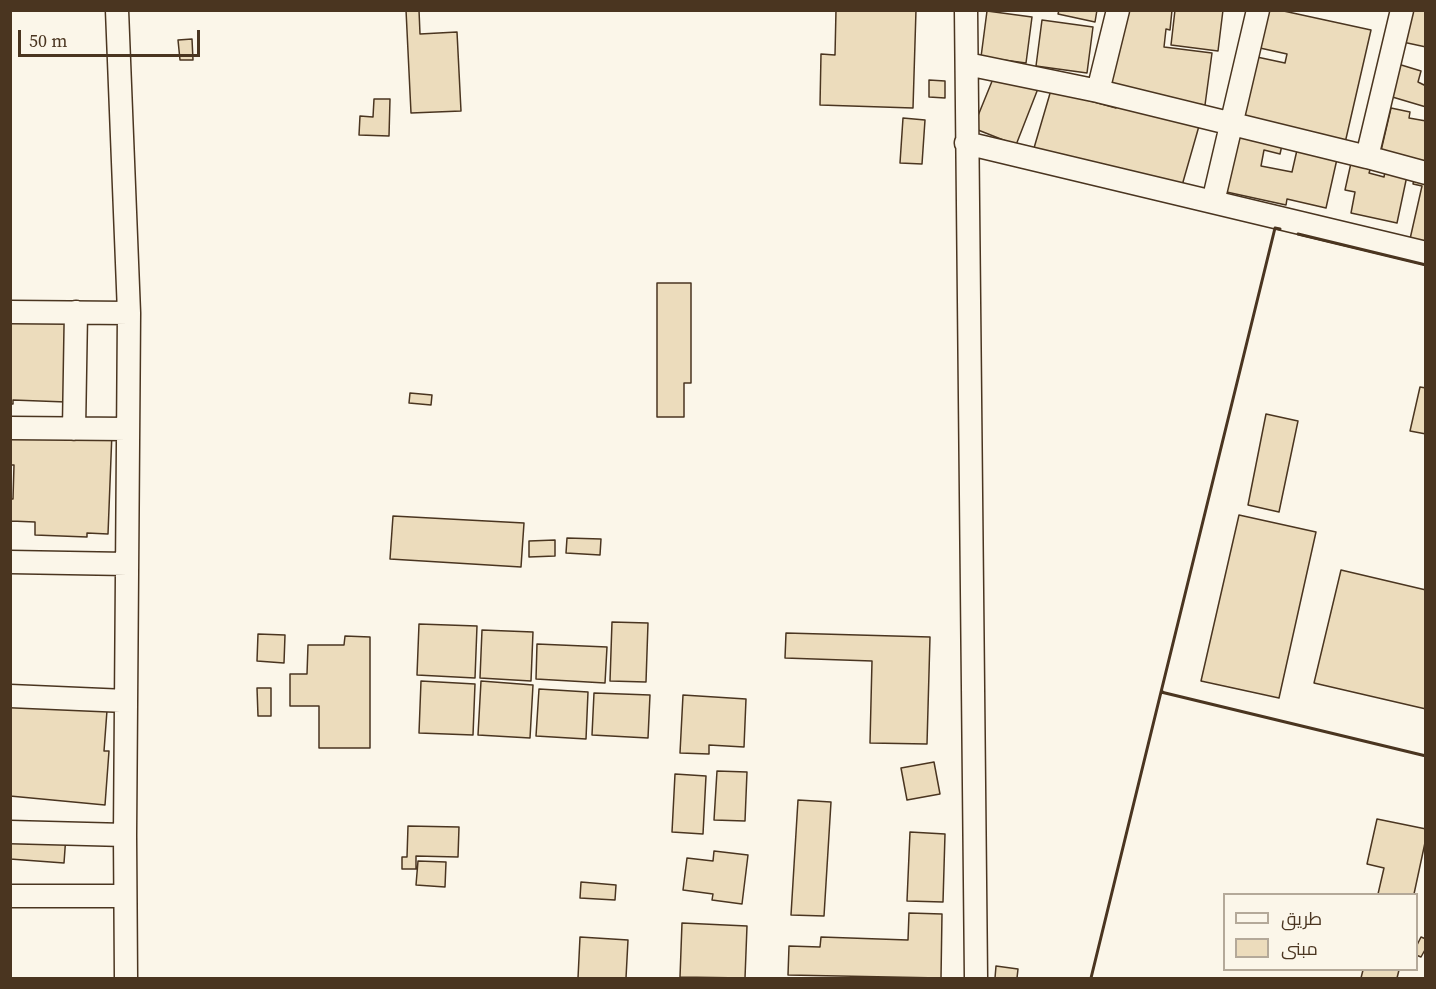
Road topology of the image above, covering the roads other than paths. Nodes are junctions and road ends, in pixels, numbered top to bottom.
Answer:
1 (117, 10) edge
2 (966, 10) edge
3 (1118, 10) edge
4 (1258, 10) edge
5 (1402, 10) edge
6 (967, 64) junction
7 (1098, 91) junction
8 (1231, 124) junction
9 (966, 143) junction
10 (1367, 157) junction
11 (1425, 173) edge
12 (1213, 202) junction
13 (1425, 253) edge
14 (10, 312) edge
15 (76, 312) junction
16 (129, 313) junction
17 (10, 428) edge
18 (74, 429) junction
19 (128, 429) junction
20 (10, 562) edge
21 (126, 564) junction
22 (10, 696) edge
23 (126, 701) junction
24 (10, 832) edge
25 (125, 835) junction
26 (10, 896) edge
27 (125, 896) junction
28 (126, 978) edge
29 (976, 978) edge

1 - 16 street
2 - 6 street
3 - 7 street
4 - 8 street
5 - 10 street
6 - 7 street
6 - 9 street
7 - 8 street
8 - 10 street
8 - 12 street
9 - 12 street
9 - 29 street
10 - 11 street
12 - 13 street
14 - 15 street
15 - 16 street
15 - 18 street
16 - 19 street
17 - 18 street
18 - 19 street
19 - 21 street
20 - 21 street
21 - 23 street
22 - 23 street
23 - 25 street
24 - 25 street
25 - 27 street
26 - 27 street
27 - 28 street

